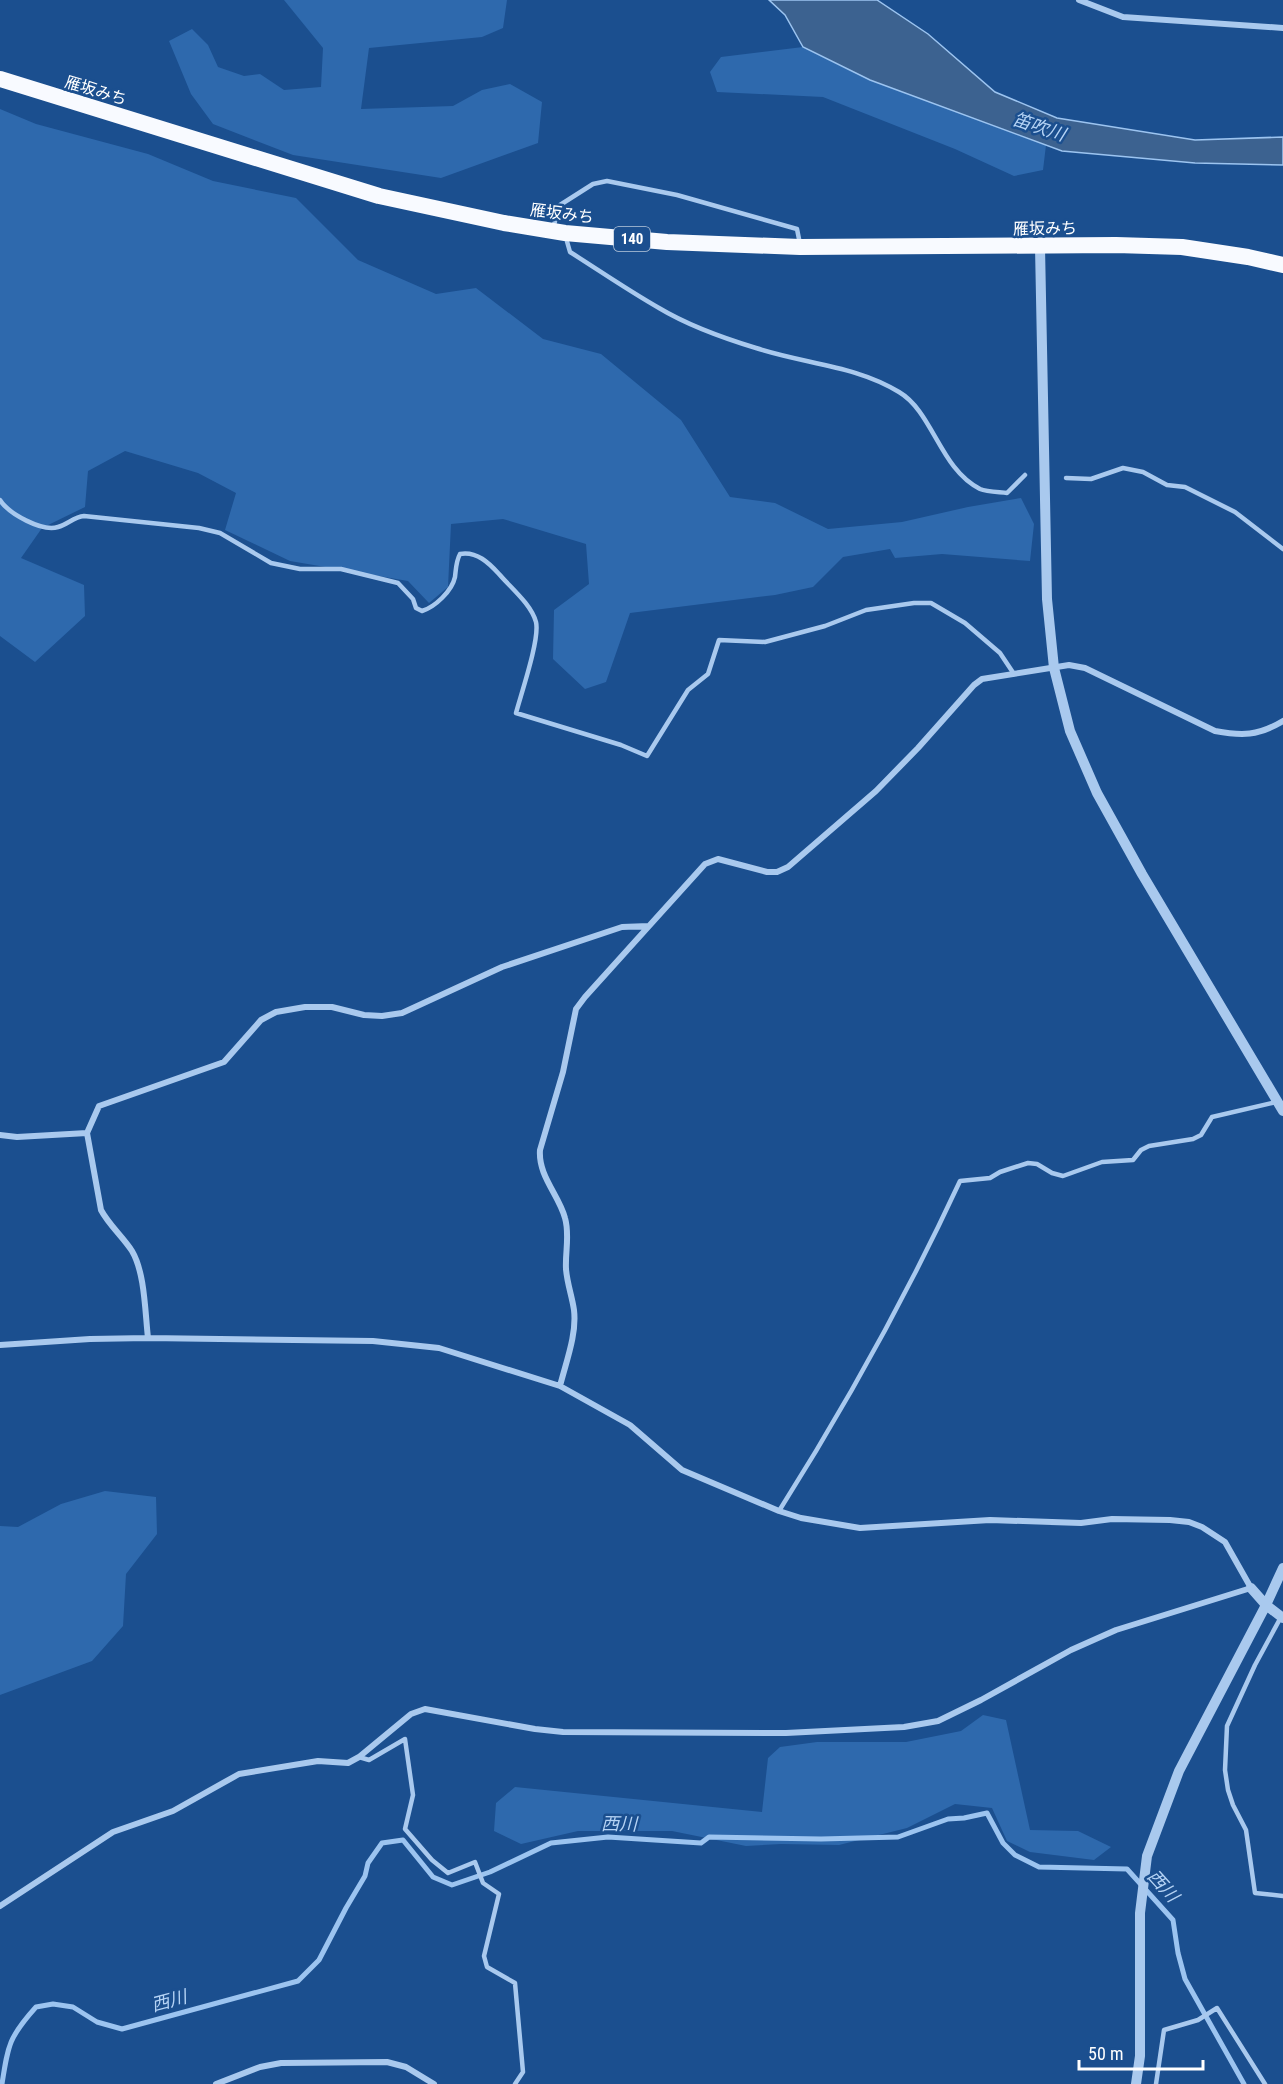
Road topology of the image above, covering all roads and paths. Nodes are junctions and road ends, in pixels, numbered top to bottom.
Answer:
1 (1079, 0) edge
2 (1283, 28) edge
3 (0, 79) edge
4 (559, 232) junction
5 (800, 247) junction
6 (1040, 247) junction
7 (1283, 265) edge
8 (1025, 475) dead end
9 (1066, 477) dead end
10 (0, 500) edge
11 (1283, 549) edge
12 (1054, 668) junction
13 (1014, 674) junction
14 (1283, 721) edge
15 (649, 926) junction
16 (1280, 1106) edge
17 (87, 1133) junction
18 (0, 1135) edge
19 (148, 1338) junction
20 (0, 1345) edge
21 (560, 1386) junction
22 (779, 1511) junction
23 (1283, 1568) edge
24 (1251, 1588) junction
25 (1266, 1605) junction
26 (1282, 1618) edge
27 (359, 1757) junction
28 (1283, 1896) edge
29 (0, 1906) edge
30 (216, 2084) edge
31 (434, 2084) edge
32 (515, 2084) edge
33 (1136, 2084) edge
34 (1156, 2084) edge
35 (1265, 2084) edge

1 - 2 street
3 - 4 highway, 雁坂みち / 140
4 - 5 highway, 雁坂みち / 140
4 - 5 lane
4 - 8 lane
5 - 6 highway, 雁坂みち / 140
6 - 7 highway, 雁坂みち / 140
6 - 12 street
9 - 11 lane
10 - 13 lane
12 - 13 street
12 - 14 street
12 - 16 street
13 - 15 street
15 - 17 street
15 - 21 street
16 - 22 lane
17 - 18 street
17 - 19 street
19 - 20 street
19 - 21 street
21 - 22 street
22 - 24 street
23 - 25 street
24 - 25 street
24 - 27 street
25 - 26 street
25 - 33 street
26 - 28 lane
27 - 29 street
27 - 32 lane
30 - 31 street
34 - 35 lane

